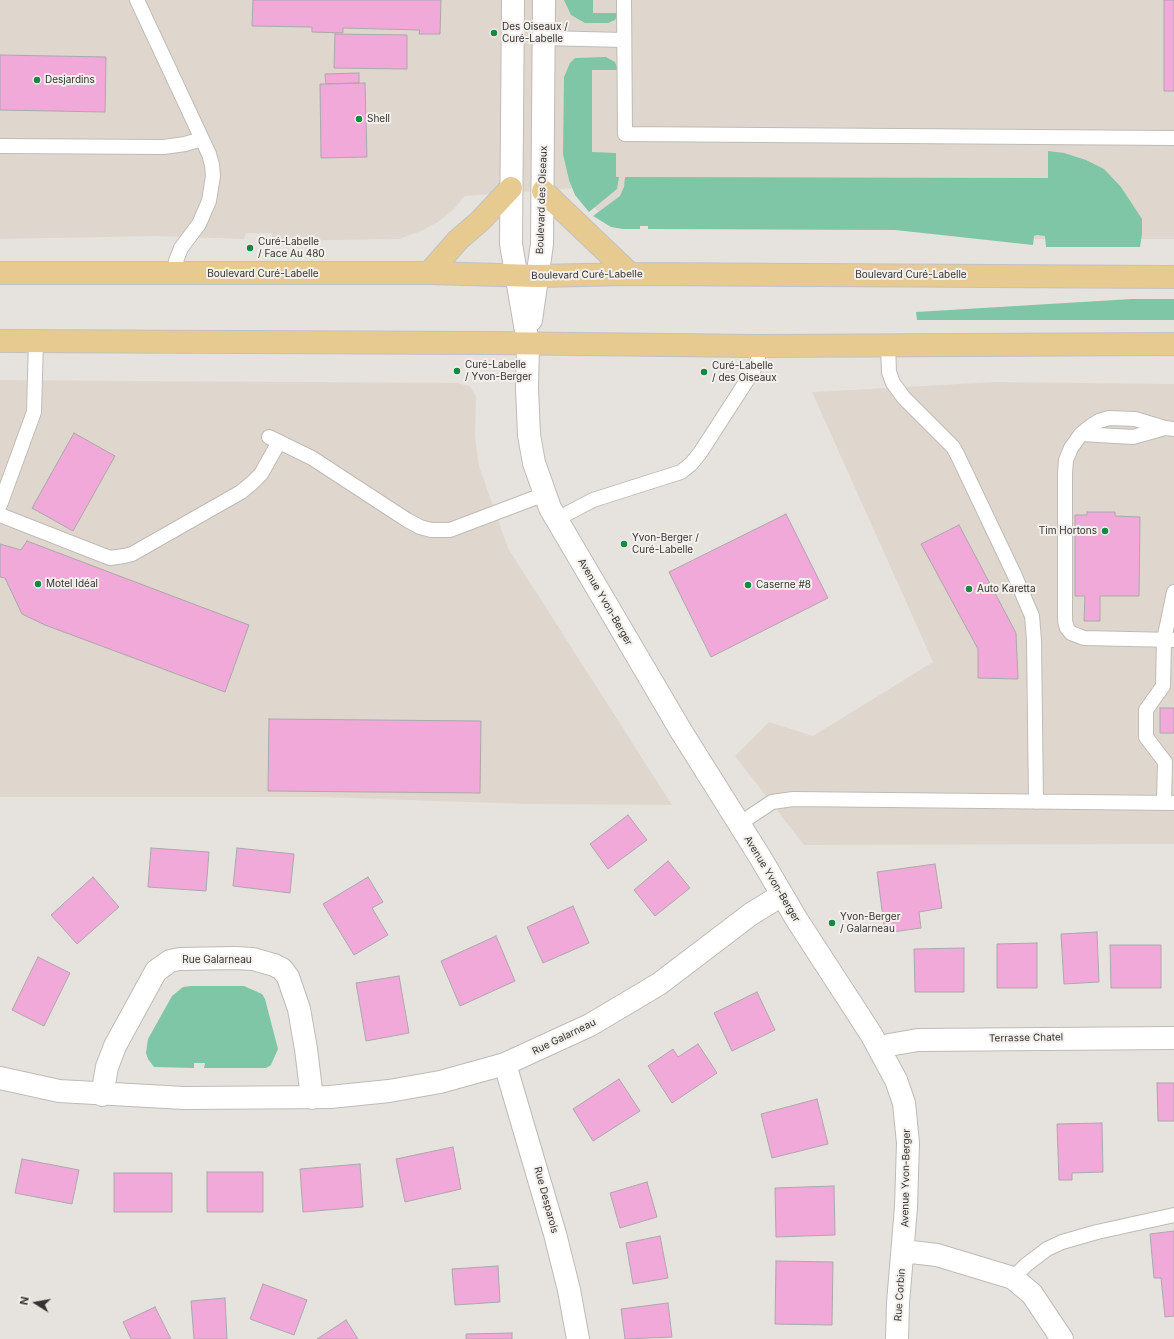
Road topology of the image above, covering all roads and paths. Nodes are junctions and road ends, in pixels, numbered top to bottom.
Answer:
1 (138, 0) edge
2 (512, 0) edge
3 (544, 0) edge
4 (624, 0) edge
5 (544, 38) junction
6 (624, 40) junction
7 (1174, 138) edge
8 (202, 139) junction
9 (0, 146) edge
10 (511, 188) junction
11 (543, 191) junction
12 (0, 273) edge
13 (429, 273) junction
14 (174, 274) junction
15 (630, 274) junction
16 (527, 275) junction
17 (1174, 277) edge
18 (0, 341) edge
19 (36, 341) junction
20 (528, 343) junction
21 (888, 344) junction
22 (758, 346) junction
23 (1169, 346) edge
24 (1170, 428) edge
25 (545, 494) junction
26 (0, 505) edge
27 (0, 515) edge
28 (557, 519) junction
29 (1174, 592) edge
30 (1169, 640) edge
31 (1036, 802) junction
32 (1169, 803) edge
33 (739, 824) junction
34 (782, 895) junction
35 (1174, 1038) edge
36 (880, 1049) junction
37 (505, 1064) junction
38 (0, 1078) edge
39 (102, 1095) junction
40 (312, 1098) junction
41 (1174, 1215) edge
42 (903, 1251) junction
43 (1013, 1278) junction
44 (578, 1339) edge
45 (897, 1339) edge
46 (1062, 1339) edge

1 - 8 lane
2 - 10 street, Boulevard des Oiseaux
3 - 5 street, Boulevard des Oiseaux
4 - 6 lane
5 - 6 lane
5 - 11 street, Boulevard des Oiseaux
6 - 7 lane
8 - 9 lane
8 - 14 lane
10 - 13 main road
10 - 16 street, Boulevard des Oiseaux
11 - 15 main road
11 - 16 street, Boulevard des Oiseaux
12 - 14 main road, Boulevard Curé-Labelle
13 - 14 main road, Boulevard Curé-Labelle
13 - 16 main road, Boulevard Curé-Labelle
15 - 16 main road, Boulevard Curé-Labelle
15 - 17 main road, Boulevard Curé-Labelle
16 - 20 street, Boulevard des Oiseaux
18 - 19 main road
19 - 20 main road
19 - 26 lane
20 - 22 main road
20 - 25 street, Avenue Yvon-Berger
21 - 22 main road
21 - 23 main road
21 - 31 lane
22 - 28 lane
24 - 30 lane
25 - 27 lane
25 - 28 street, Avenue Yvon-Berger
28 - 33 street, Avenue Yvon-Berger
29 - 30 lane
30 - 32 lane
31 - 32 lane
31 - 33 lane
33 - 34 street, Avenue Yvon-Berger
34 - 36 street, Avenue Yvon-Berger
34 - 37 street, Rue Galarneau
35 - 36 street, Terrasse Chatel
36 - 42 street, Avenue Yvon-Berger
37 - 40 street, Rue Galarneau
37 - 44 street, Rue Desparois
38 - 39 street, Rue Galarneau
39 - 40 street, Rue Galarneau
39 - 40 street, Rue Galarneau
41 - 43 lane
42 - 43 street
42 - 45 street, Rue Corbin
43 - 46 street

